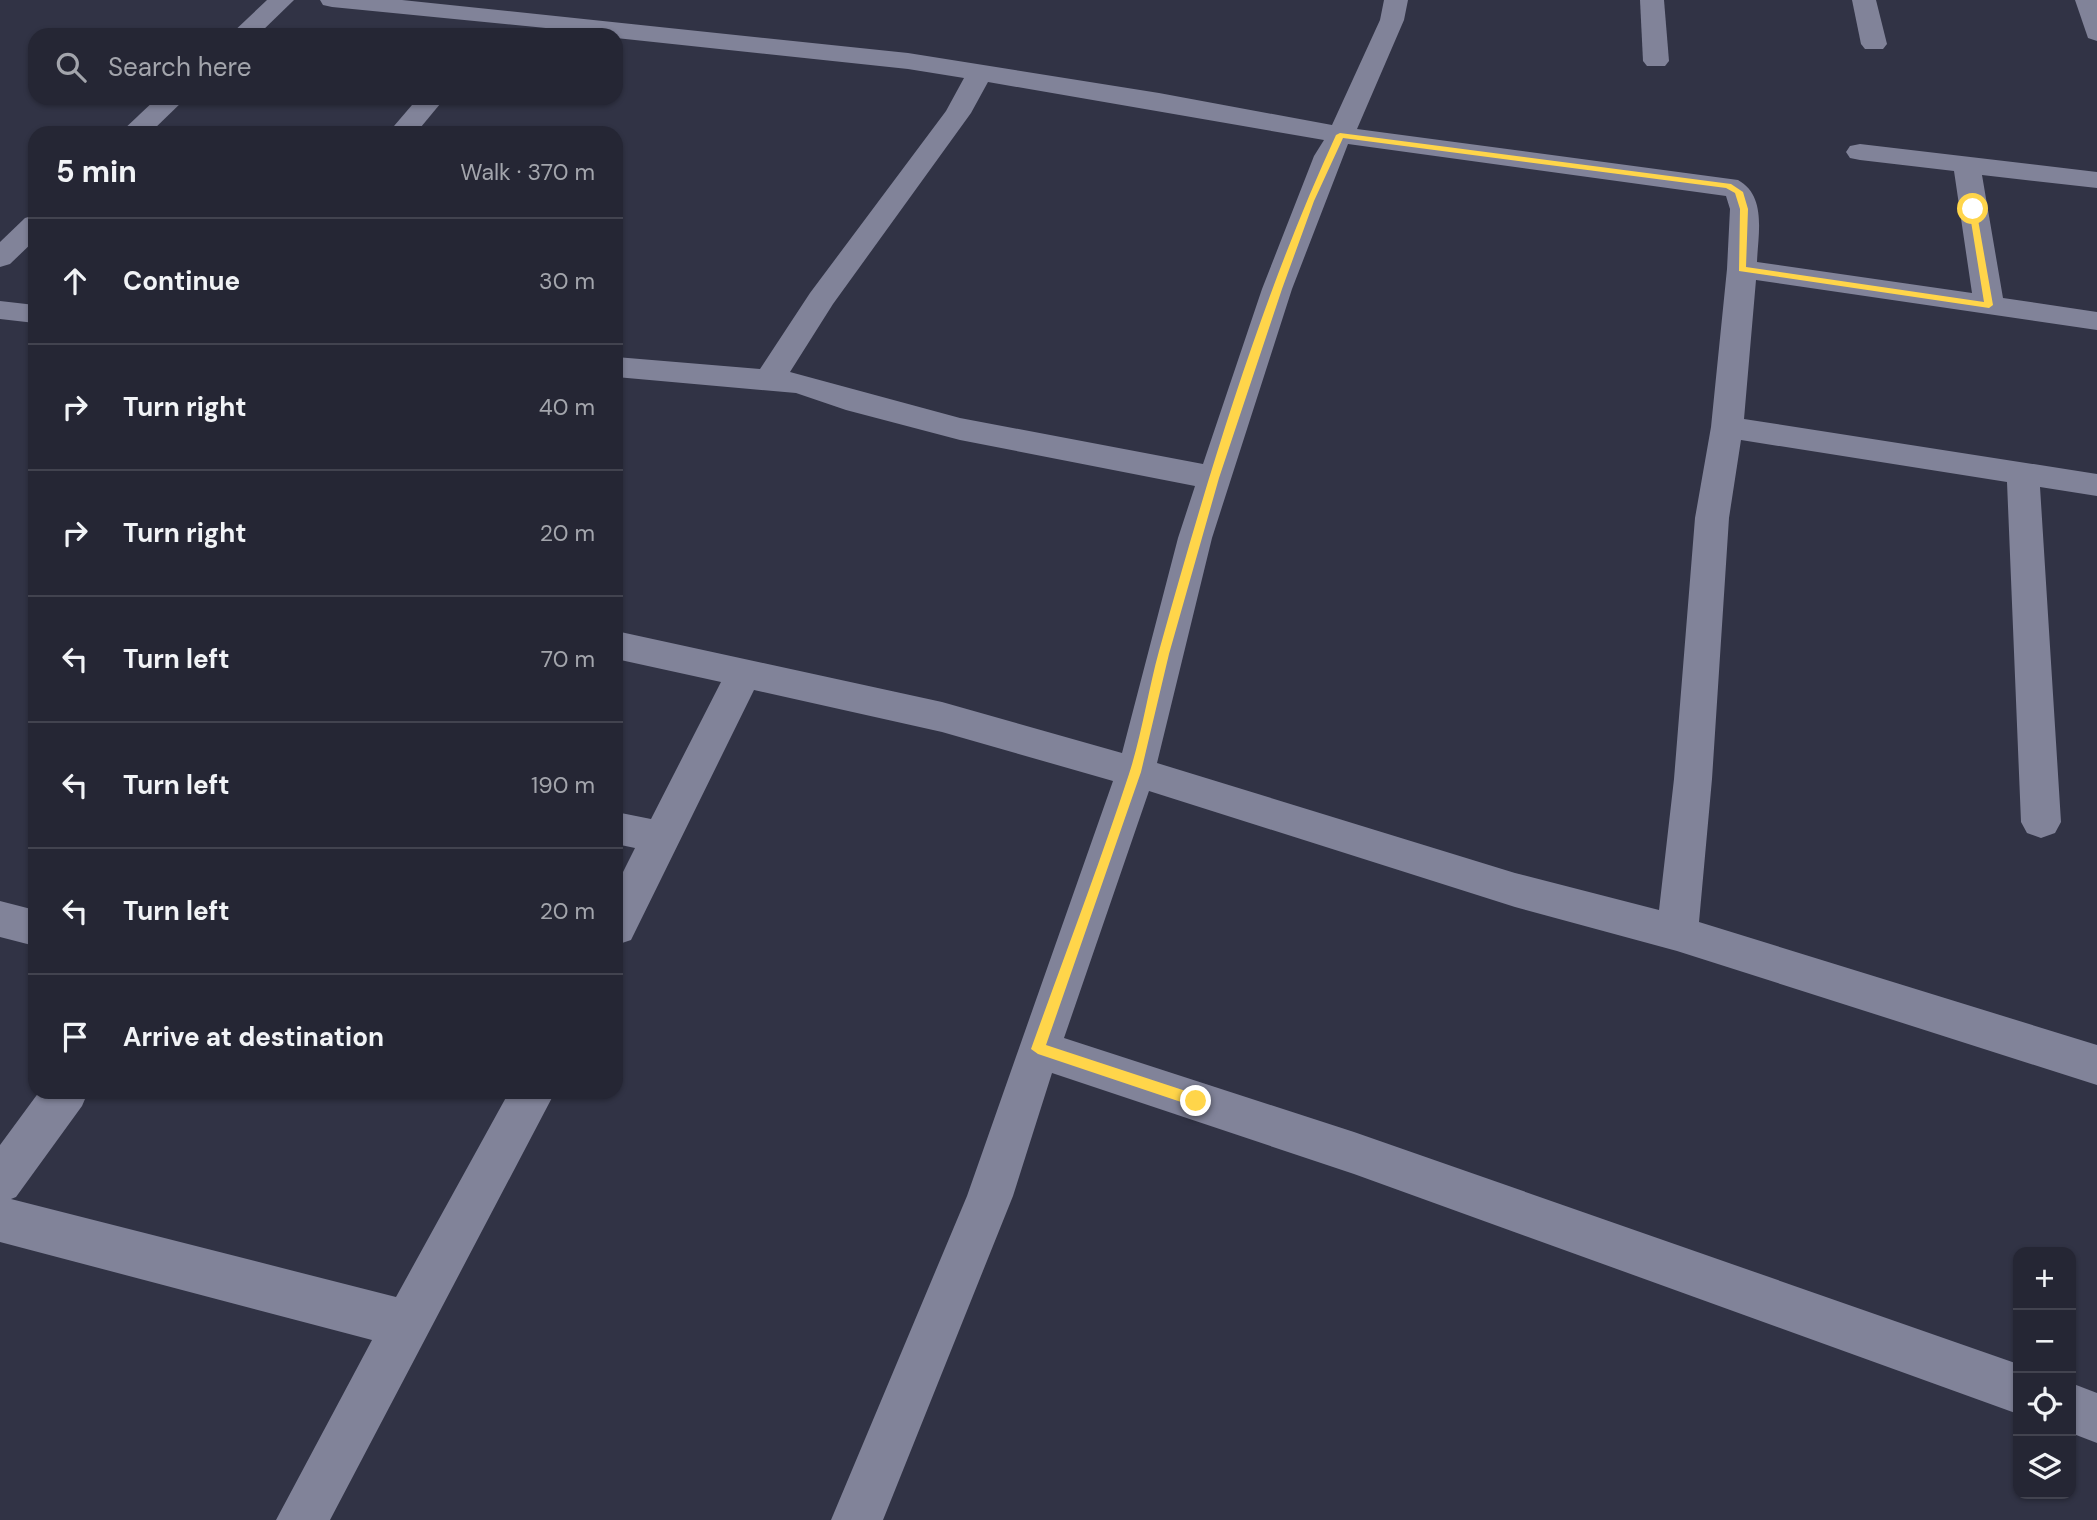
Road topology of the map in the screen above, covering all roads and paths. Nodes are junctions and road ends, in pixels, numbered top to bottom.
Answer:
1 (282, 0) edge
2 (332, 0) edge
3 (1396, 0) edge
4 (1652, 0) edge
5 (1864, 0) edge
6 (2087, 0) edge
7 (495, 26) edge
8 (251, 28) edge
9 (521, 28) edge
10 (2097, 33) edge
11 (623, 36) edge
12 (1874, 44) dead end
13 (1656, 61) dead end
14 (980, 73) junction
15 (165, 105) edge
16 (426, 105) edge
17 (142, 126) edge
18 (408, 126) edge
19 (1340, 135) junction
20 (1860, 152) dead end
21 (1967, 166) junction
22 (2097, 180) edge
23 (28, 231) edge
24 (0, 258) edge
25 (1742, 269) junction
26 (1989, 305) junction
27 (0, 310) edge
28 (28, 313) edge
29 (2097, 321) edge
30 (623, 368) edge
31 (769, 380) junction
32 (1727, 427) junction
33 (2023, 475) junction
34 (1214, 478) junction
35 (2097, 485) edge
36 (623, 647) edge
37 (744, 673) junction
38 (1136, 772) junction
39 (2041, 822) dead end
40 (623, 829) edge
41 (661, 837) junction
42 (623, 913) edge
43 (0, 919) edge
44 (28, 926) edge
45 (1677, 933) junction
46 (1038, 1049) junction
47 (2097, 1065) edge
48 (61, 1099) edge
49 (529, 1099) edge
50 (0, 1182) edge
51 (0, 1219) edge
52 (408, 1325) junction
53 (2013, 1387) edge
54 (2076, 1410) edge
55 (2097, 1418) edge
56 (302, 1520) edge
57 (857, 1520) edge

1 - 8 street
2 - 7 street
3 - 19 street
4 - 13 street
5 - 12 street
6 - 10 street
7 - 9 street
11 - 14 street
14 - 19 street
14 - 31 street
15 - 17 street
16 - 18 street
19 - 25 street
19 - 34 street
20 - 21 street
21 - 22 street
21 - 26 street
23 - 24 street
25 - 26 street
25 - 32 street
26 - 29 street
27 - 28 street
30 - 31 street
31 - 34 street
32 - 33 street
32 - 45 street
33 - 35 street
33 - 39 street
34 - 38 street
36 - 37 street
37 - 38 street
37 - 41 street
38 - 45 street
38 - 46 street
40 - 41 street
41 - 42 street
43 - 44 street
45 - 47 street
46 - 53 street
46 - 57 street
48 - 50 street
49 - 52 street
51 - 52 street
52 - 56 street
54 - 55 street

